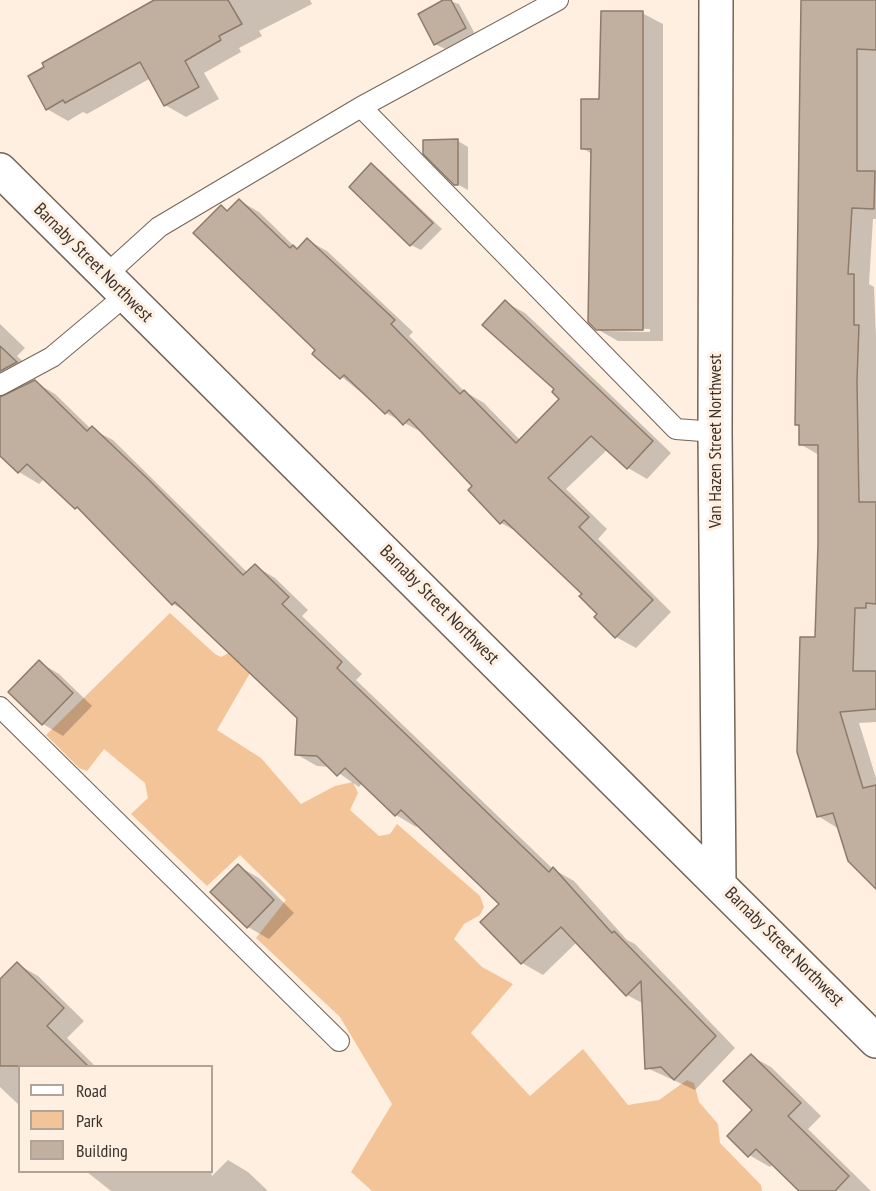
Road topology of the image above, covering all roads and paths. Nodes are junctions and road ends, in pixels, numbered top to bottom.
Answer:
1 (558, 0) edge
2 (716, 0) edge
3 (361, 107) junction
4 (0, 170) edge
5 (116, 285) junction
6 (0, 385) edge
7 (715, 432) junction
8 (0, 707) edge
9 (719, 882) junction
10 (339, 1041) dead end
11 (876, 1041) edge

1 - 3 lane
2 - 7 street, Van Hazen Street Northwest
3 - 5 lane
3 - 7 lane
4 - 5 street, Barnaby Street Northwest
5 - 6 lane
5 - 9 street, Barnaby Street Northwest
7 - 9 street, Van Hazen Street Northwest
8 - 10 lane
9 - 11 street, Barnaby Street Northwest

